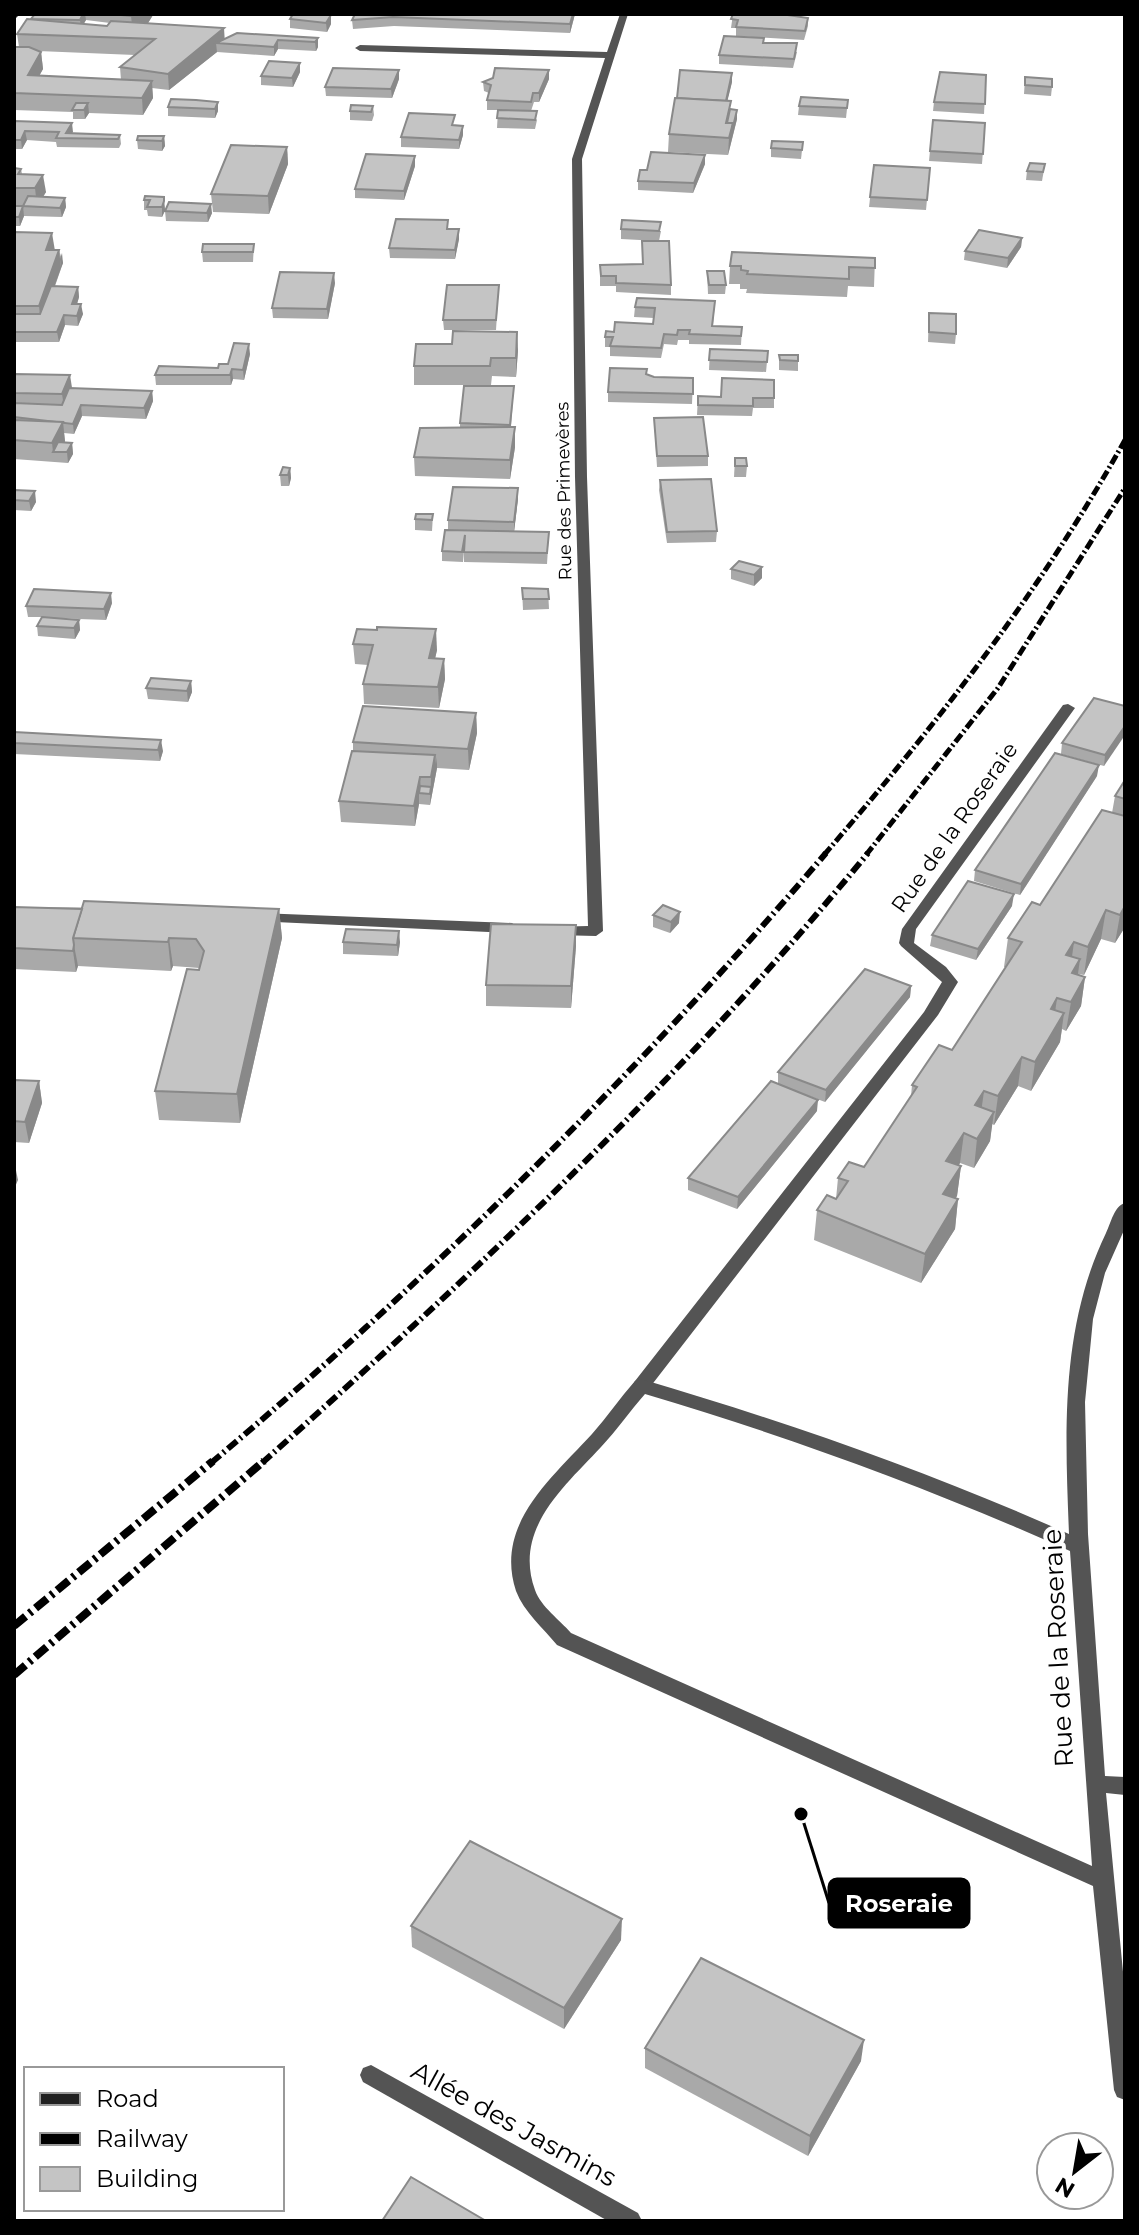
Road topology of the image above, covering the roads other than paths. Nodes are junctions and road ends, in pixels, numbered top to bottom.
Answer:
1 (624, 14) edge
2 (360, 48) dead end
3 (612, 55) junction
4 (1068, 708) dead end
5 (250, 918) edge
6 (1125, 1209) edge
7 (641, 1386) junction
8 (1079, 1547) junction
9 (1094, 1784) junction
10 (1125, 1786) edge
11 (1101, 1880) junction
12 (371, 2075) dead end
13 (1125, 2090) edge
14 (630, 2221) edge

1 - 3 street, Rue des Primevères
2 - 3 street
3 - 5 street, Rue des Primevères
4 - 7 street, Rue de la Roseraie
6 - 8 street, Rue de la Roseraie
7 - 8 street
7 - 11 street
8 - 9 street, Rue de la Roseraie
9 - 10 street
9 - 11 street, Rue de la Roseraie
11 - 13 street, Rue de la Roseraie
12 - 14 street, Allée des Jasmins

